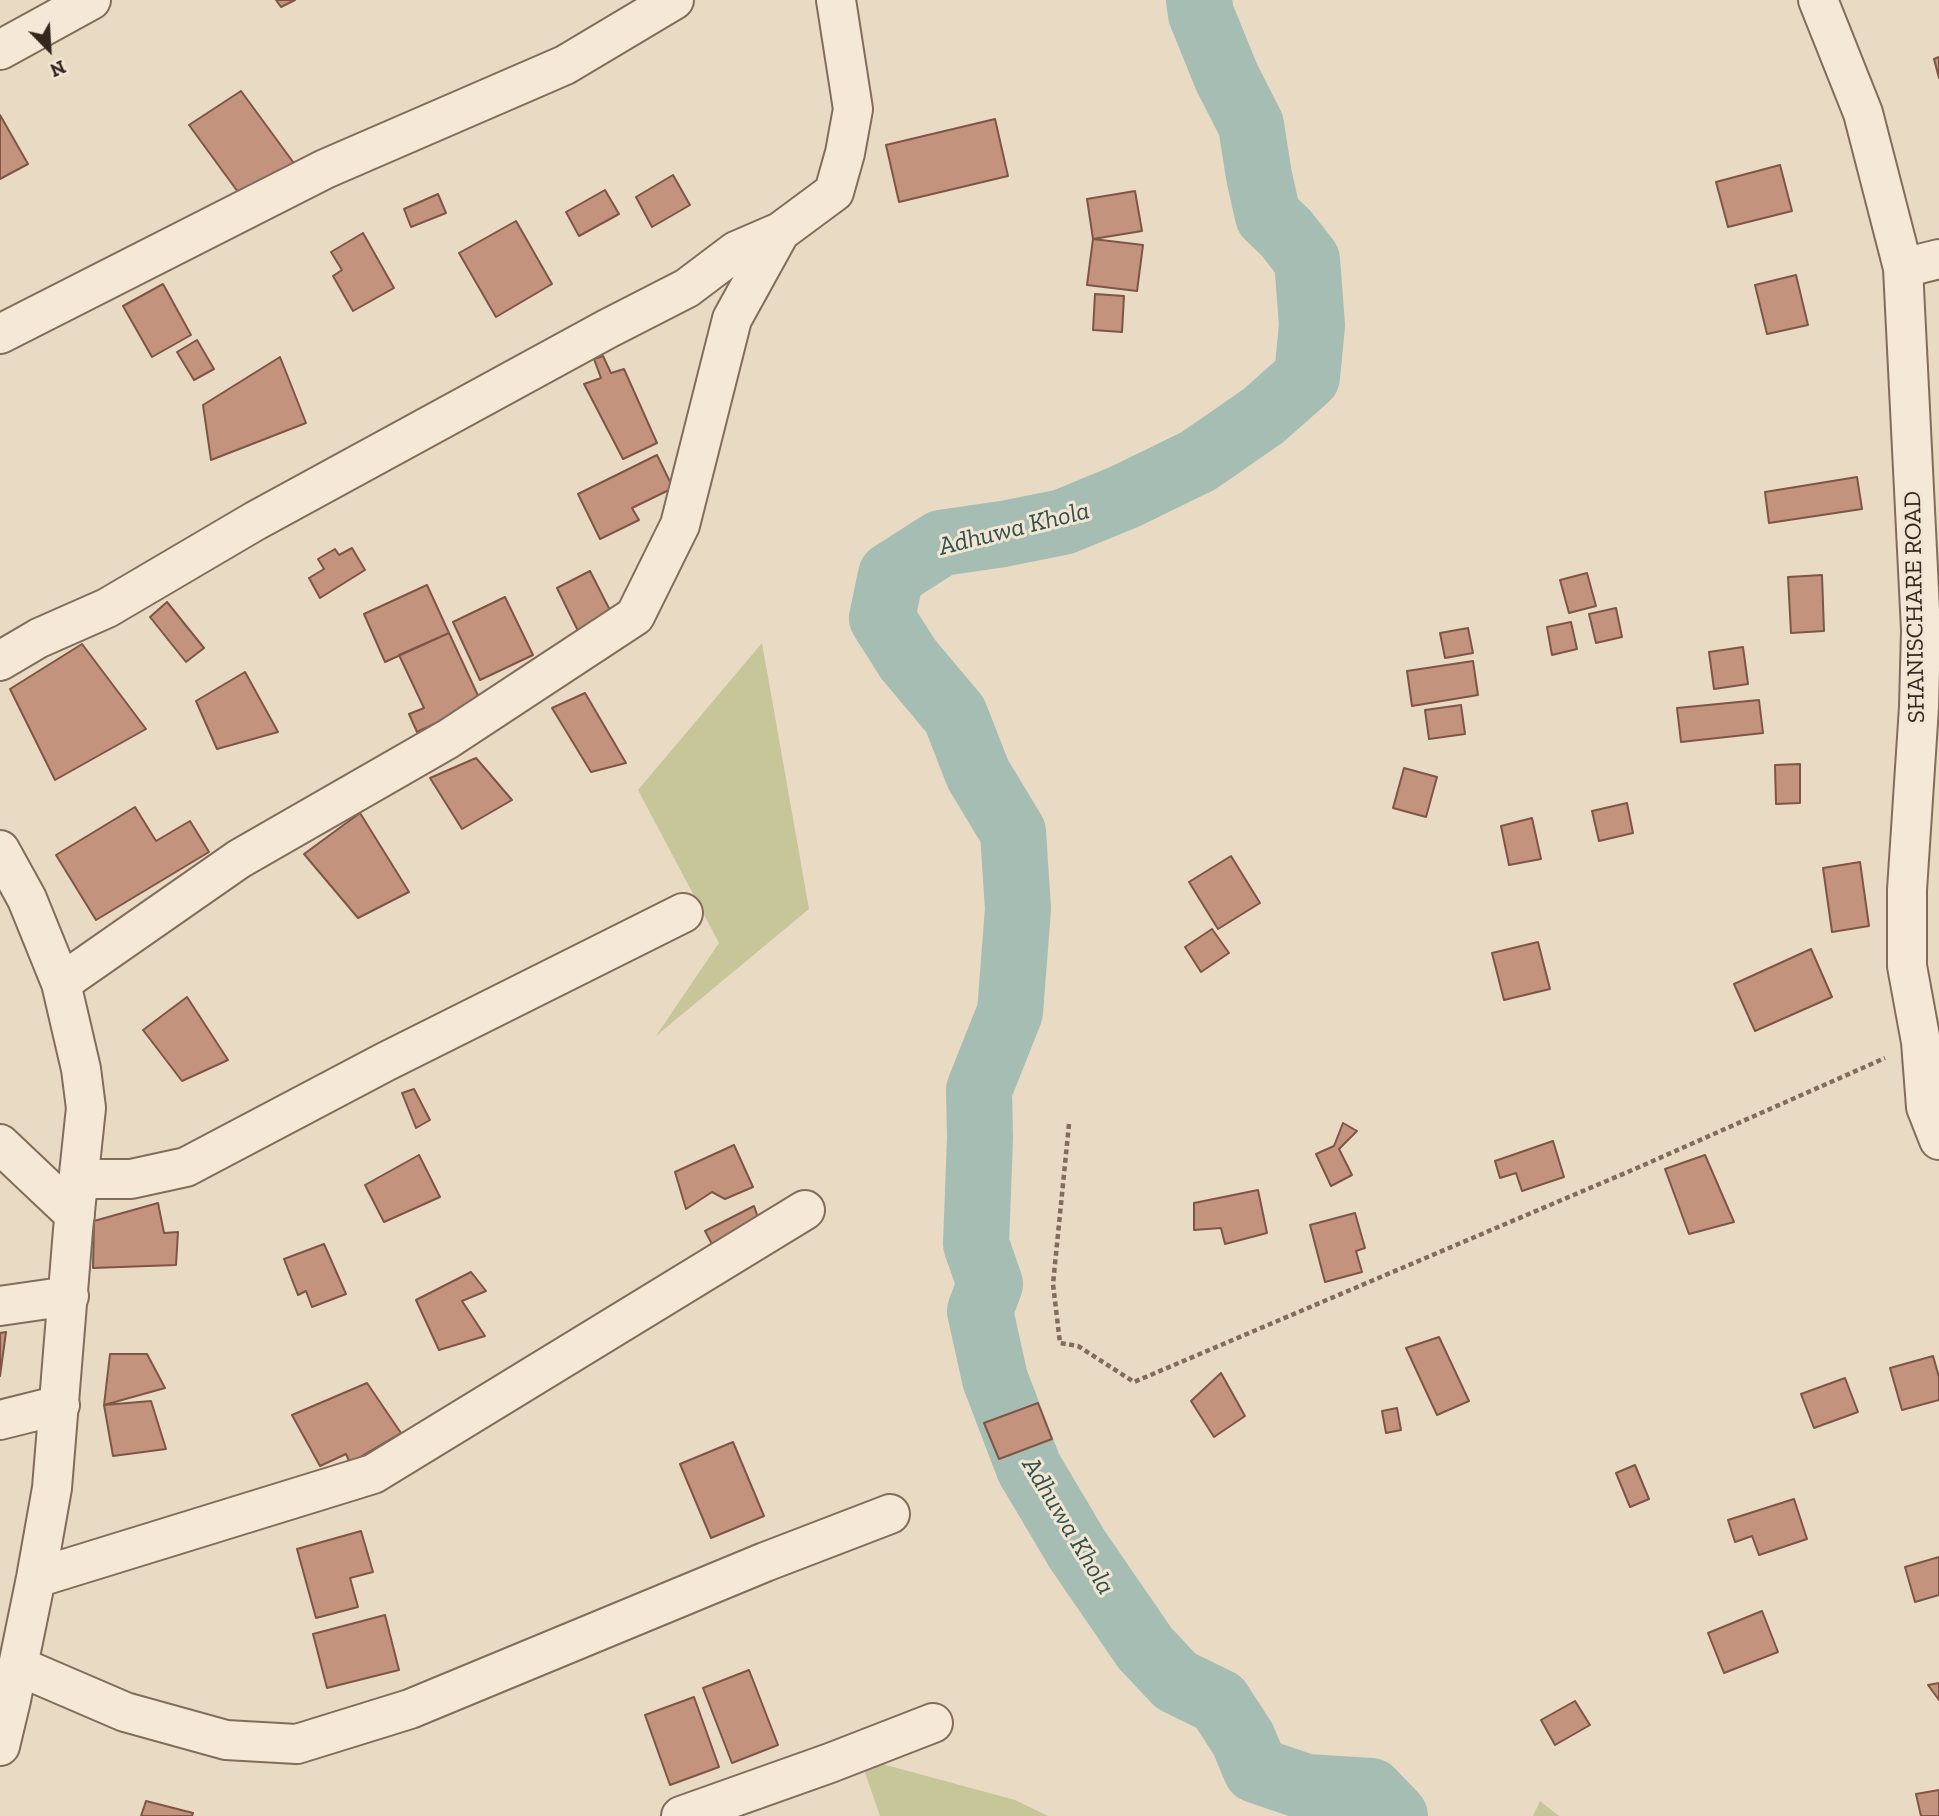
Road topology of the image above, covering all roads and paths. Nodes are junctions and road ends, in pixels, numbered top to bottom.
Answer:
1 (91, 0) edge
2 (674, 0) edge
3 (836, 0) edge
4 (1818, 0) edge
5 (0, 50) edge
6 (779, 232) junction
7 (1921, 263) edge
8 (0, 334) edge
9 (1930, 628) edge
10 (0, 661) edge
11 (0, 850) edge
12 (683, 913) dead end
13 (1923, 962) edge
14 (61, 983) junction
15 (1921, 1042) junction
16 (1069, 1124) dead end
17 (1939, 1140) edge
18 (0, 1144) edge
19 (77, 1197) junction
20 (805, 1210) dead end
21 (69, 1296) junction
22 (0, 1307) edge
23 (60, 1405) junction
24 (0, 1420) edge
25 (890, 1514) dead end
26 (36, 1578) junction
27 (18, 1666) junction
28 (933, 1723) dead end
29 (0, 1743) edge
30 (681, 1816) edge

1 - 5 street
2 - 8 street
3 - 6 street
4 - 7 street, SHANISCHARE ROAD
6 - 10 street
6 - 14 street
7 - 9 street, SHANISCHARE ROAD
9 - 13 street, SHANISCHARE ROAD
11 - 14 street
12 - 19 street
13 - 15 street, SHANISCHARE ROAD
14 - 19 street
15 - 16 path
15 - 17 street, SHANISCHARE ROAD
18 - 19 street
19 - 21 street
20 - 26 street
21 - 22 street
21 - 23 street
23 - 24 street
23 - 26 street
25 - 27 street
26 - 27 street
27 - 29 street
28 - 30 street

